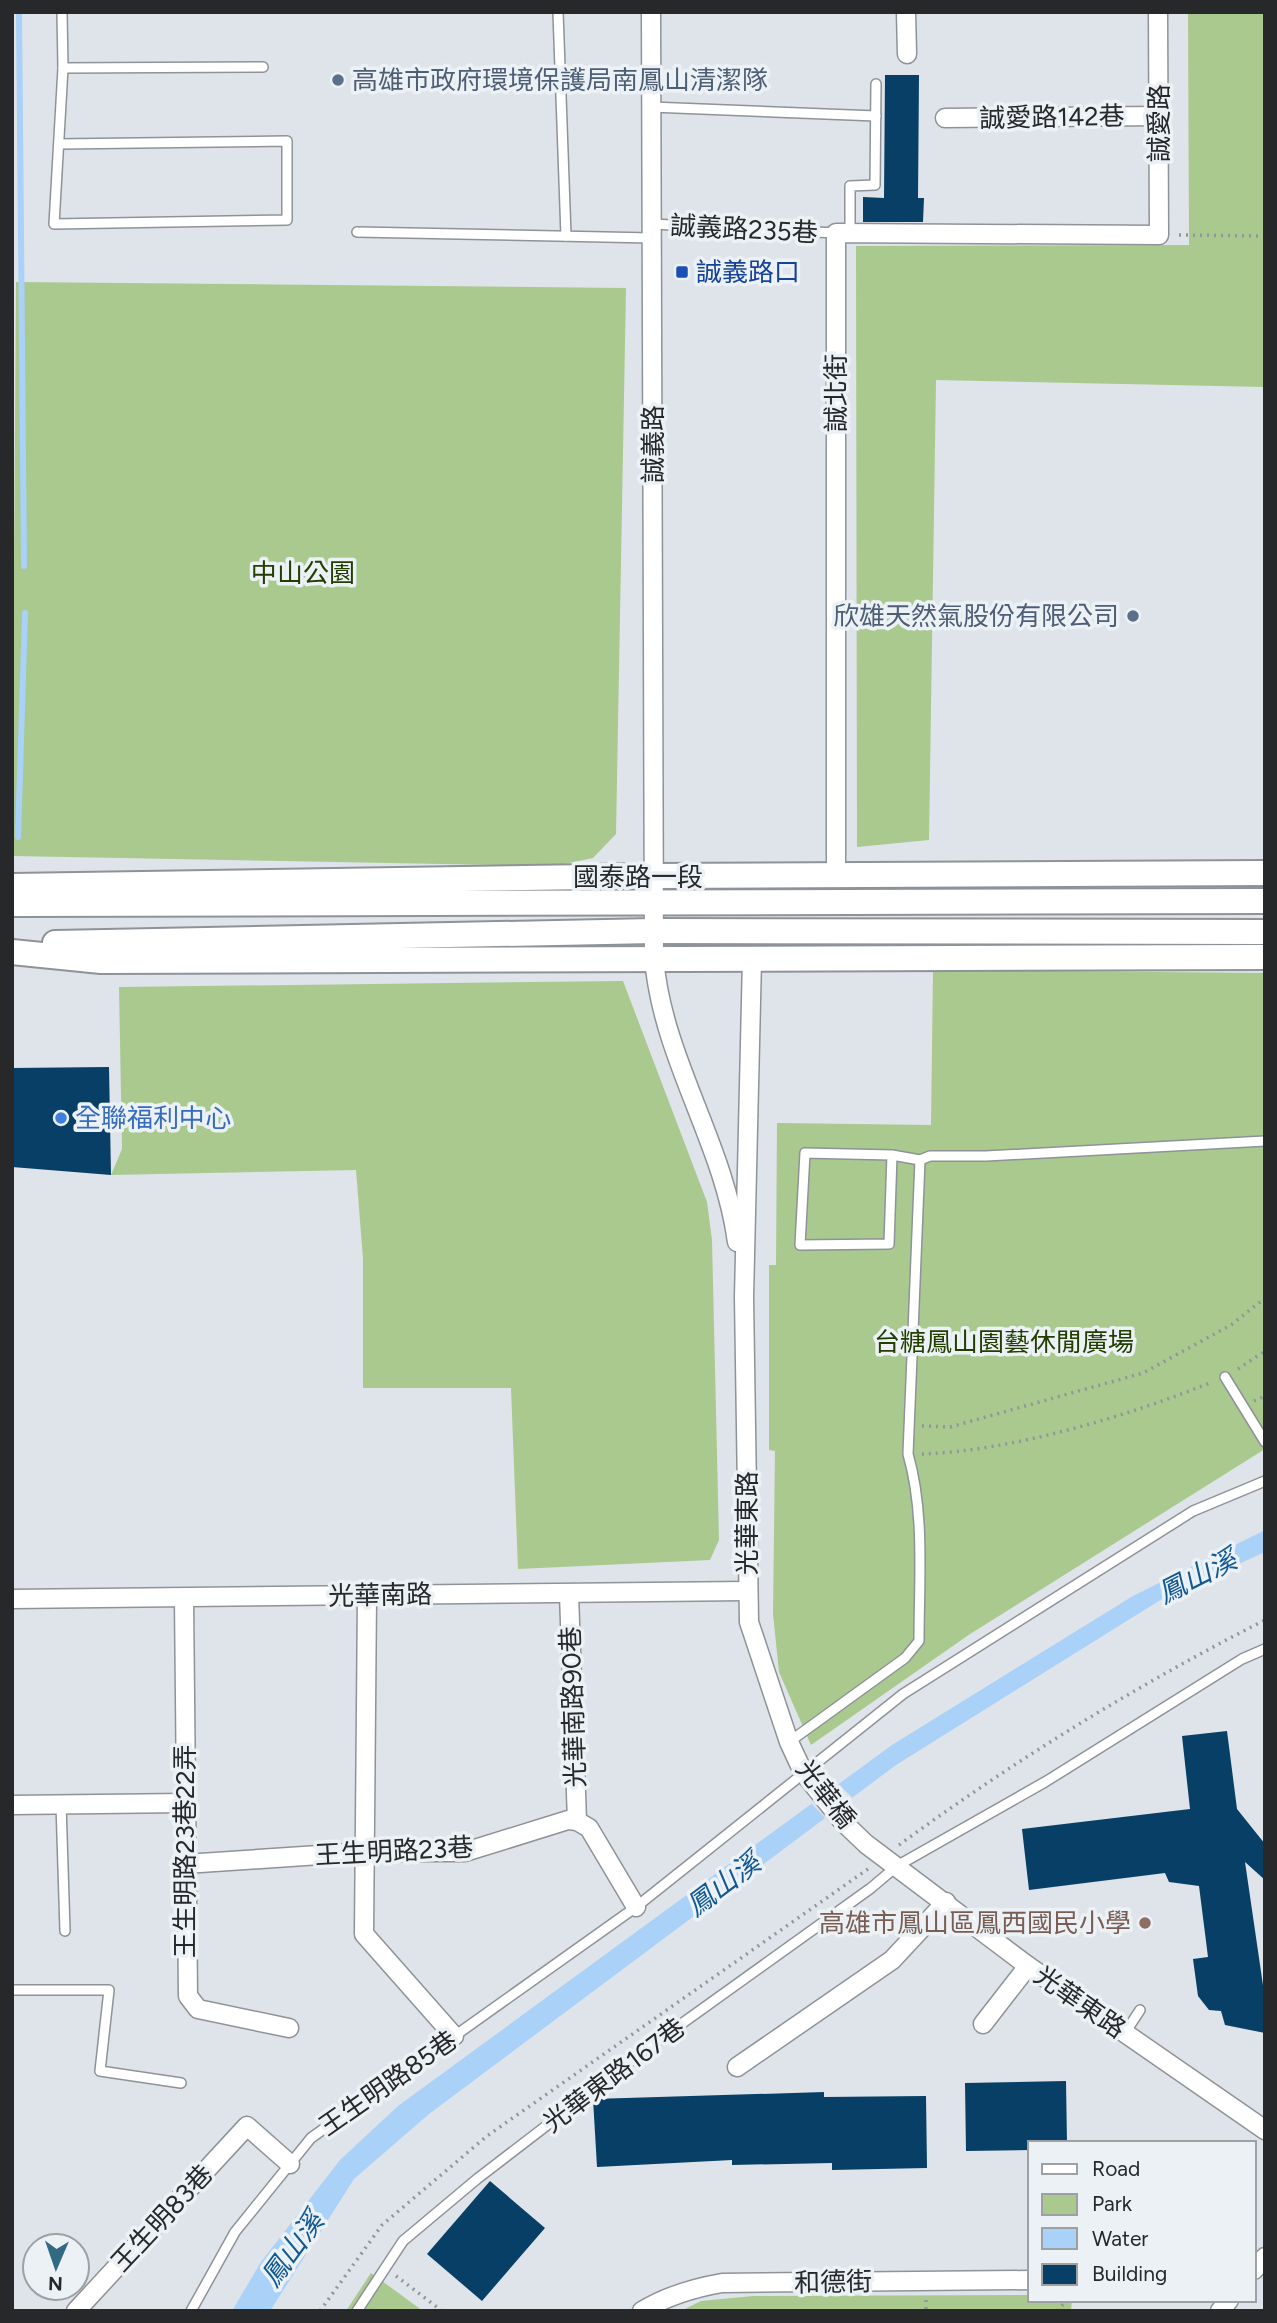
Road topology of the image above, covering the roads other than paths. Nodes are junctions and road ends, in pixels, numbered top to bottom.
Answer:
1 (62, 12) edge
2 (558, 12) edge
3 (651, 12) edge
4 (906, 12) edge
5 (1158, 12) edge
6 (907, 54) dead end
7 (263, 67) dead end
8 (62, 68) junction
9 (876, 84) dead end
10 (651, 107) junction
11 (876, 116) junction
12 (1159, 116) junction
13 (945, 118) dead end
14 (59, 144) junction
15 (652, 231) junction
16 (357, 232) dead end
17 (843, 232) junction
18 (566, 236) junction
19 (1265, 873) edge
20 (654, 876) junction
21 (836, 877) junction
22 (12, 886) edge
23 (1265, 901) edge
24 (653, 902) junction
25 (12, 904) edge
26 (653, 931) junction
27 (1265, 932) edge
28 (514, 935) junction
29 (12, 944) edge
30 (12, 953) edge
31 (1265, 957) edge
32 (654, 958) junction
33 (752, 959) junction
34 (514, 960) junction
35 (1265, 1141) edge
36 (892, 1155) junction
37 (920, 1160) junction
38 (744, 1297) junction
39 (1225, 1377) road end
40 (1265, 1442) edge
41 (1265, 1481) edge
42 (747, 1591) junction
43 (569, 1594) junction
44 (368, 1595) junction
45 (184, 1598) junction
46 (12, 1599) edge
47 (1265, 1649) edge
48 (789, 1742) junction
49 (803, 1772) junction
50 (185, 1803) junction
51 (61, 1804) junction
52 (12, 1805) edge
53 (577, 1821) junction
54 (866, 1844) joint
55 (364, 1852) junction
56 (185, 1864) junction
57 (897, 1866) junction
58 (946, 1902) junction
59 (636, 1907) junction
60 (65, 1931) dead end
61 (1028, 1966) junction
62 (12, 1990) edge
63 (1140, 2010) dead end
64 (984, 2024) dead end
65 (289, 2028) dead end
66 (1125, 2033) junction
67 (454, 2036) junction
68 (737, 2067) dead end
69 (181, 2083) dead end
70 (1265, 2130) edge
71 (290, 2164) junction
72 (1028, 2280) edge
73 (76, 2311) edge
74 (191, 2311) edge
75 (356, 2311) edge
76 (642, 2311) edge

1 - 8 lane
2 - 18 lane
3 - 10 street, 誠義路
4 - 6 street
5 - 12 street, 誠愛路
7 - 8 lane
8 - 14 lane
9 - 11 lane
10 - 11 lane
10 - 15 street, 誠義路
11 - 17 lane
12 - 13 street, 誠愛路142巷
12 - 17 street, 誠愛路
14 - 14 lane
15 - 17 lane, 誠義路235巷
15 - 18 lane, 誠義路235巷
15 - 20 street, 誠義路
16 - 18 lane, 誠義路235巷
17 - 21 street, 誠北街
19 - 21 street, 國泰路一段
20 - 21 street, 國泰路一段
20 - 22 street, 國泰路一段
20 - 24 street, 光華東路
23 - 24 street, 國泰路一段
24 - 25 street, 國泰路一段
24 - 26 street, 光華東路
26 - 27 street, 國泰路一段
26 - 28 street, 國泰路一段
26 - 32 street, 光華東路
28 - 29 street, 國泰路一段
28 - 34 street
30 - 34 street
31 - 33 street
32 - 33 street
32 - 34 street
32 - 38 street, 光華東路
33 - 38 street, 光華東路
35 - 37 lane
36 - 36 lane
36 - 37 lane
37 - 48 lane
38 - 42 street, 光華東路
39 - 40 lane
41 - 49 lane, 王生明路85巷
42 - 43 street, 光華南路
42 - 48 street, 光華東路
43 - 44 street, 光華南路
43 - 53 street, 光華南路90巷
44 - 45 street, 光華南路
44 - 55 street
45 - 46 street, 光華南路
45 - 50 street, 王生明路23巷22弄
47 - 57 lane, 光華東路167巷
48 - 49 street, 光華橋
49 - 54 street, 光華橋
49 - 59 lane, 王生明路85巷
50 - 51 street
50 - 56 street, 王生明路23巷22弄
51 - 52 street
51 - 60 lane
53 - 55 street, 王生明路23巷
53 - 59 street
54 - 57 street, 光華東路
55 - 56 street, 王生明路23巷
55 - 67 street
56 - 65 street, 王生明路23巷22弄
57 - 58 street, 光華東路
57 - 75 lane, 光華東路167巷
58 - 61 street, 光華東路
58 - 68 street
59 - 67 lane, 王生明路85巷
61 - 64 street
61 - 66 street, 光華東路
62 - 69 lane
63 - 66 lane
66 - 70 street, 光華東路
67 - 71 lane, 王生明路85巷
71 - 73 street, 王生明83巷
71 - 74 lane, 王生明路85巷
72 - 76 street, 和德街

